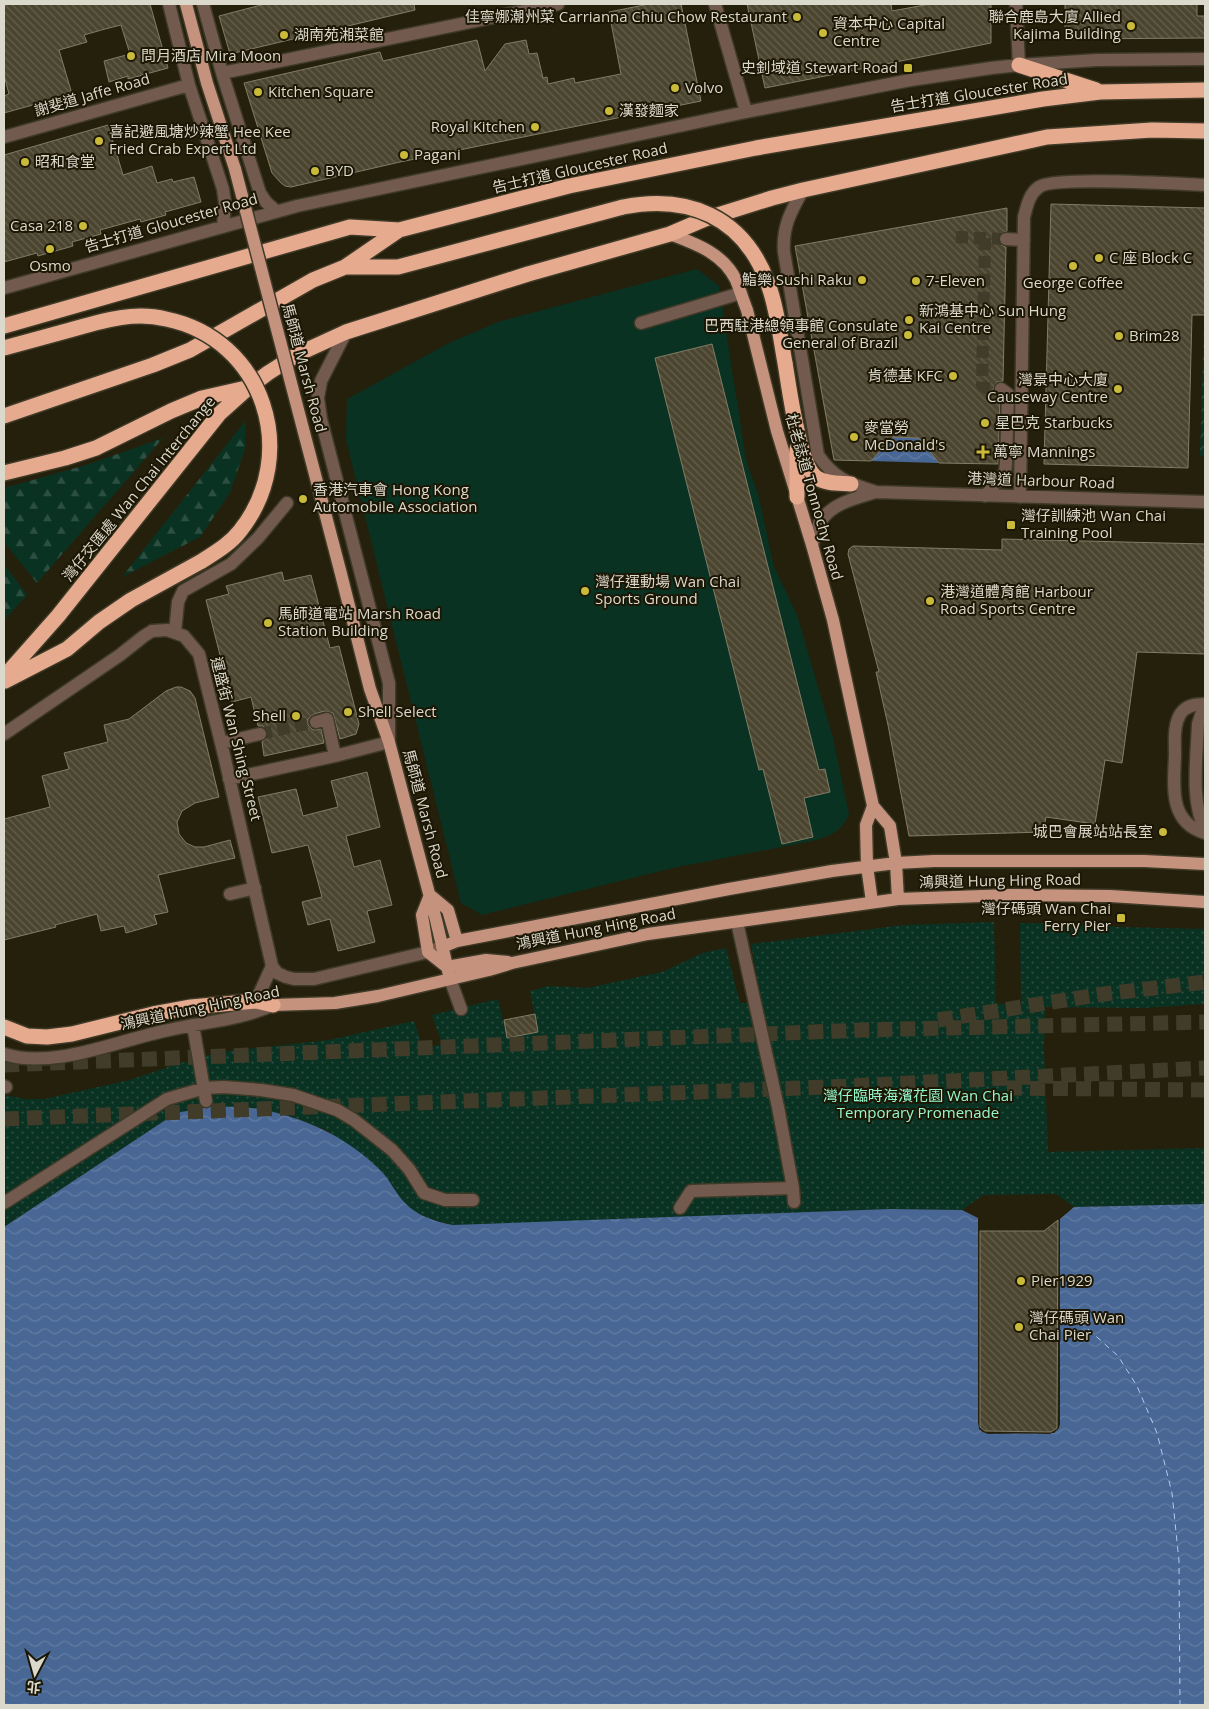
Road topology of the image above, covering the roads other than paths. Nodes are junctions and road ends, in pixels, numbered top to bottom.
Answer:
1 (169, 4) edge
2 (186, 4) edge
3 (204, 4) edge
4 (558, 4) edge
5 (715, 4) edge
6 (1016, 4) edge
7 (1205, 59) edge
8 (1019, 66) junction
9 (222, 73) junction
10 (188, 85) junction
11 (1205, 90) edge
12 (1100, 92) junction
13 (746, 112) junction
14 (1205, 131) edge
15 (4, 137) edge
16 (255, 179) junction
17 (1205, 185) edge
18 (223, 189) junction
19 (803, 190) junction
20 (276, 211) junction
21 (223, 226) junction
22 (400, 230) junction
23 (670, 234) junction
24 (1006, 240) tunnel mouth
25 (1024, 240) junction
26 (344, 267) junction
27 (4, 288) edge
28 (741, 293) junction
29 (641, 323) dead end
30 (4, 326) edge
31 (346, 332) junction
32 (4, 348) edge
33 (248, 388) junction
34 (1022, 389) junction
35 (4, 416) edge
36 (797, 432) junction
37 (4, 473) edge
38 (852, 484) junction
39 (876, 492) junction
40 (986, 496) junction
41 (797, 497) junction
42 (1020, 497) junction
43 (1205, 502) edge
44 (287, 503) dead end
45 (812, 545) junction
46 (175, 632) junction
47 (4, 677) edge
48 (4, 682) edge
49 (1205, 704) edge
50 (1205, 709) edge
51 (316, 722) dead end
52 (4, 734) edge
53 (260, 734) tunnel mouth
54 (390, 742) junction
55 (221, 743) junction
56 (336, 756) junction
57 (230, 779) junction
58 (873, 806) junction
59 (1205, 829) edge
60 (1205, 833) edge
61 (896, 863) junction
62 (1205, 864) edge
63 (867, 866) junction
64 (255, 888) junction
65 (230, 894) dead end
66 (430, 895) junction
67 (898, 899) junction
68 (872, 902) junction
69 (1205, 902) edge
70 (737, 922) junction
71 (457, 941) junction
72 (442, 947) junction
73 (428, 952) junction
74 (272, 966) junction
75 (448, 973) junction
76 (256, 1001) junction
77 (273, 1006) junction
78 (461, 1009) dead end
79 (193, 1025) junction
80 (4, 1027) edge
81 (4, 1055) edge
82 (205, 1094) junction
83 (794, 1188) junction
84 (473, 1200) dead end
85 (794, 1202) dead end
86 (4, 1203) edge
87 (680, 1208) dead end

1 - 10 street
2 - 54 main road, 馬師道 Marsh Road, bridge
3 - 9 street
4 - 9 street
5 - 13 street
6 - 8 street
7 - 8 street, 告士打道 Gloucester Road
8 - 12 highway
8 - 13 street, 告士打道 Gloucester Road
9 - 16 street
10 - 15 street, 謝斐道 Jaffe Road
10 - 18 street
11 - 12 highway, 告士打道 Gloucester Road
12 - 22 highway, 告士打道 Gloucester Road
13 - 20 street, 告士打道 Gloucester Road
14 - 19 highway
16 - 18 street
16 - 20 street
17 - 25 street
18 - 21 street
19 - 23 highway
19 - 38 street, 杜老誌道 Tonnochy Road
20 - 21 street, 告士打道 Gloucester Road
21 - 27 street, 告士打道 Gloucester Road
22 - 26 highway, 告士打道 Gloucester Road
22 - 30 highway
23 - 28 main road, 杜老誌道 Tonnochy Road
23 - 31 highway
24 - 25 street
25 - 34 street
26 - 35 highway, 告士打道 Gloucester Road
26 - 36 highway, bridge
28 - 29 street
28 - 41 main road, 杜老誌道 Tonnochy Road
31 - 33 highway, 灣仔交匯處 Wan Chai Interchange
31 - 54 street, 馬師道 Marsh Road
32 - 48 highway, bridge
33 - 37 highway
33 - 47 highway, 灣仔交匯處 Wan Chai Interchange
34 - 40 street
34 - 42 street
36 - 38 highway
36 - 41 highway
38 - 39 street, 港灣道 Harbour Road
39 - 40 street, 港灣道 Harbour Road
39 - 45 street, 港灣道 Harbour Road
40 - 42 street, 港灣道 Harbour Road
41 - 45 main road, 杜老誌道 Tonnochy Road
42 - 43 street, 港灣道 Harbour Road
44 - 46 street
45 - 58 main road, 杜老誌道 Tonnochy Road
46 - 52 street
46 - 55 street, 運盛街 Wan Shing Street
49 - 60 street
50 - 59 street
51 - 56 street
53 - 55 street
54 - 56 street
54 - 66 main road, 馬師道 Marsh Road
55 - 57 street, 運盛街 Wan Shing Street
56 - 57 street
57 - 64 street, 運盛街 Wan Shing Street
58 - 61 main road, 杜老誌道 Tonnochy Road
58 - 63 main road, 杜老誌道 Tonnochy Road
61 - 62 main road, 鴻興道 Hung Hing Road
61 - 63 main road, 鴻興道 Hung Hing Road
61 - 67 main road, 杜老誌道 Tonnochy Road
63 - 68 main road, 杜老誌道 Tonnochy Road
63 - 71 main road, 鴻興道 Hung Hing Road
64 - 65 street
64 - 74 street, 運盛街 Wan Shing Street
66 - 71 main road
66 - 72 main road, 馬師道 Marsh Road
66 - 73 main road, 馬師道 Marsh Road
67 - 68 main road, 鴻興道 Hung Hing Road
67 - 69 main road, 鴻興道 Hung Hing Road
68 - 70 main road, 鴻興道 Hung Hing Road
70 - 75 main road, 鴻興道 Hung Hing Road
70 - 83 street
71 - 72 main road, 鴻興道 Hung Hing Road
72 - 73 street, 鴻興道 Hung Hing Road
72 - 75 main road, 馬師道 Marsh Road
73 - 74 street, 鴻興道 Hung Hing Road
73 - 75 main road
74 - 76 street
75 - 77 main road, 鴻興道 Hung Hing Road
75 - 78 street
76 - 77 highway
76 - 80 highway
77 - 79 street, 鴻興道 Hung Hing Road
79 - 81 street, 鴻興道 Hung Hing Road
79 - 82 street
82 - 84 street
82 - 86 street
83 - 85 street
83 - 87 street

